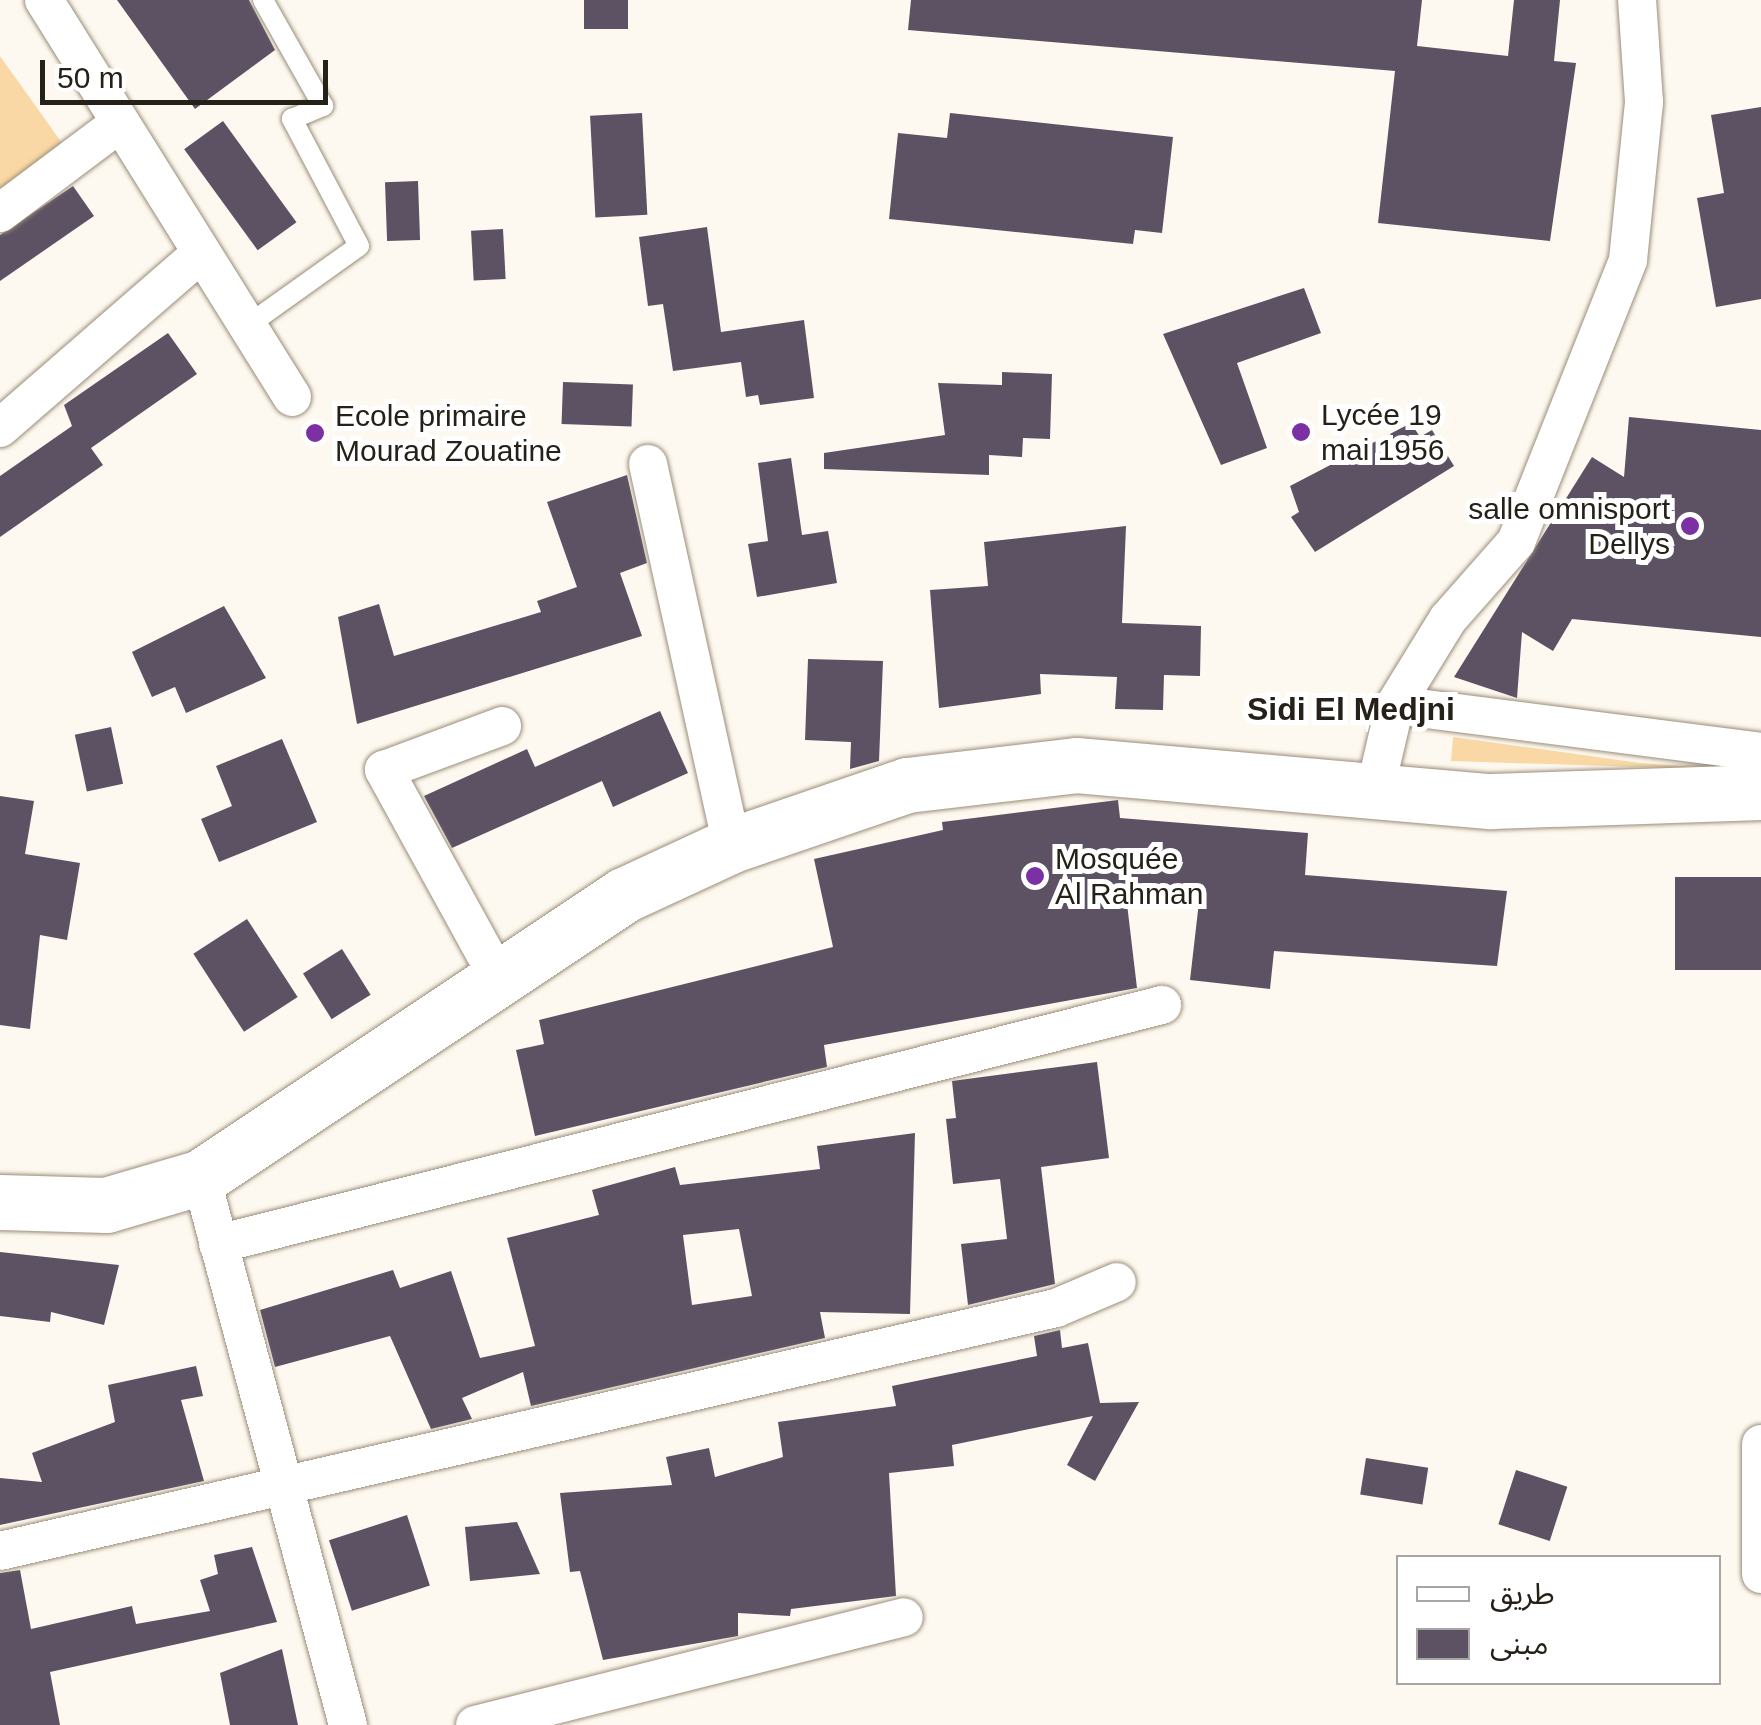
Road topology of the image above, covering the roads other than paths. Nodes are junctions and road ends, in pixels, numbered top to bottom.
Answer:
1 (44, 0) edge
2 (263, 0) edge
3 (1636, 0) edge
4 (120, 123) junction
5 (0, 213) edge
6 (199, 255) junction
7 (244, 328) junction
8 (292, 397) dead end
9 (0, 428) edge
10 (648, 464) dead end
11 (1395, 705) junction
12 (502, 726) dead end
13 (1761, 752) edge
14 (1376, 786) junction
15 (1761, 792) edge
16 (732, 845) junction
17 (500, 979) junction
18 (1162, 1005) dead end
19 (201, 1177) junction
20 (0, 1202) edge
21 (218, 1244) junction
22 (1118, 1282) dead end
23 (1761, 1444) edge
24 (280, 1488) junction
25 (0, 1551) edge
26 (1761, 1574) edge
27 (904, 1617) dead end
28 (348, 1725) edge
29 (474, 1725) edge

1 - 4 street
2 - 7 lane
3 - 11 street
4 - 5 street
4 - 6 street
6 - 7 street
6 - 9 street
7 - 8 street
10 - 16 street
11 - 13 street
11 - 14 street
12 - 17 street
14 - 15 main road
14 - 16 main road
16 - 17 main road
17 - 19 main road
18 - 21 street
19 - 20 main road
19 - 21 street
21 - 24 street
22 - 24 street
23 - 26 street
24 - 25 street
24 - 28 street
27 - 29 street

